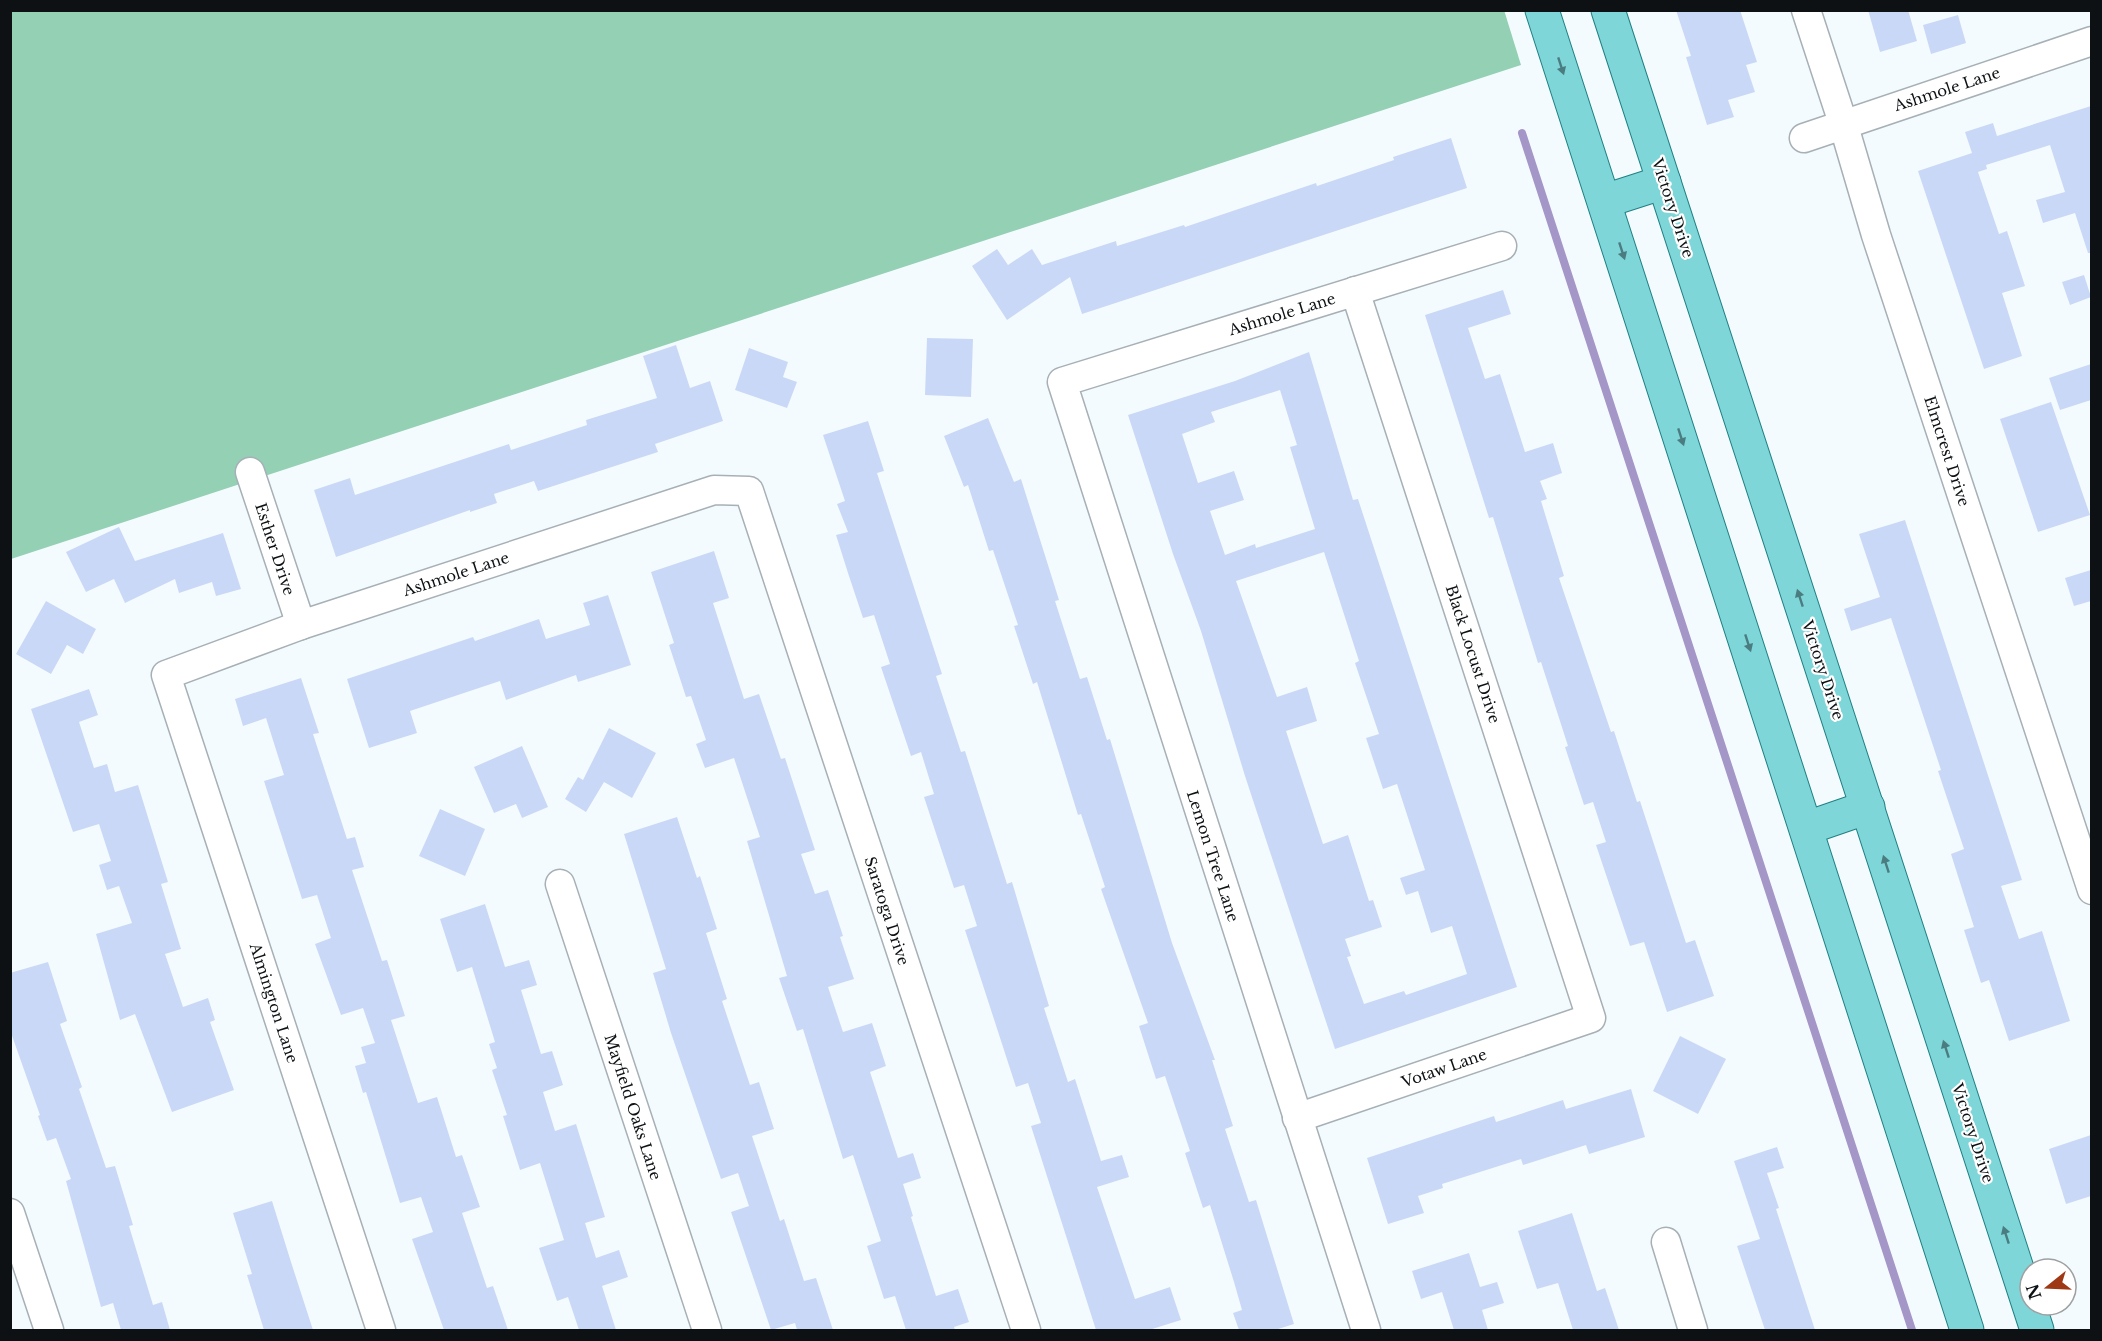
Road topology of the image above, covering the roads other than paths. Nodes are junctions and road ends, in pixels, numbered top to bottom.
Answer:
1 (1542, 10) edge
2 (1608, 10) edge
3 (1806, 10) edge
4 (2091, 41) edge
5 (1843, 123) junction
6 (1804, 138) dead end
7 (1664, 182) junction
8 (1605, 201) junction
9 (1502, 246) dead end
10 (1355, 291) junction
11 (1062, 382) joint
12 (250, 472) dead end
13 (749, 491) joint
14 (301, 625) junction
15 (166, 675) joint
16 (1868, 807) junction
17 (1808, 828) junction
18 (560, 884) dead end
19 (2091, 890) edge
20 (1591, 1018) joint
21 (1297, 1118) junction
22 (10, 1213) edge
23 (1666, 1242) dead end
24 (49, 1330) edge
25 (381, 1330) edge
26 (707, 1330) edge
27 (1026, 1330) edge
28 (1366, 1330) edge
29 (1693, 1330) edge
30 (1967, 1330) edge
31 (2037, 1330) edge

1 -> 8 main road
2 - 7 main road, Victory Drive
3 - 5 street, Elmcrest Drive
4 - 5 street, Ashmole Lane
5 - 6 street, Ashmole Lane
5 - 19 street, Elmcrest Drive
7 - 8 main road
16 -> 7 main road, Victory Drive
8 -> 17 main road
9 - 10 street, Ashmole Lane
10 - 11 street, Ashmole Lane
10 - 20 street, Black Locust Drive
11 - 21 street, Lemon Tree Lane
12 - 14 street, Esther Drive
13 - 14 street, Ashmole Lane
13 - 27 street, Saratoga Drive
14 - 15 street, Ashmole Lane
15 - 25 street, Almington Lane
16 - 17 main road
31 -> 16 main road, Victory Drive
17 - 30 main road
18 - 26 street, Mayfield Oaks Lane
20 - 21 street, Votaw Lane
21 - 28 street, Lemon Tree Lane
22 - 24 street
23 - 29 street

